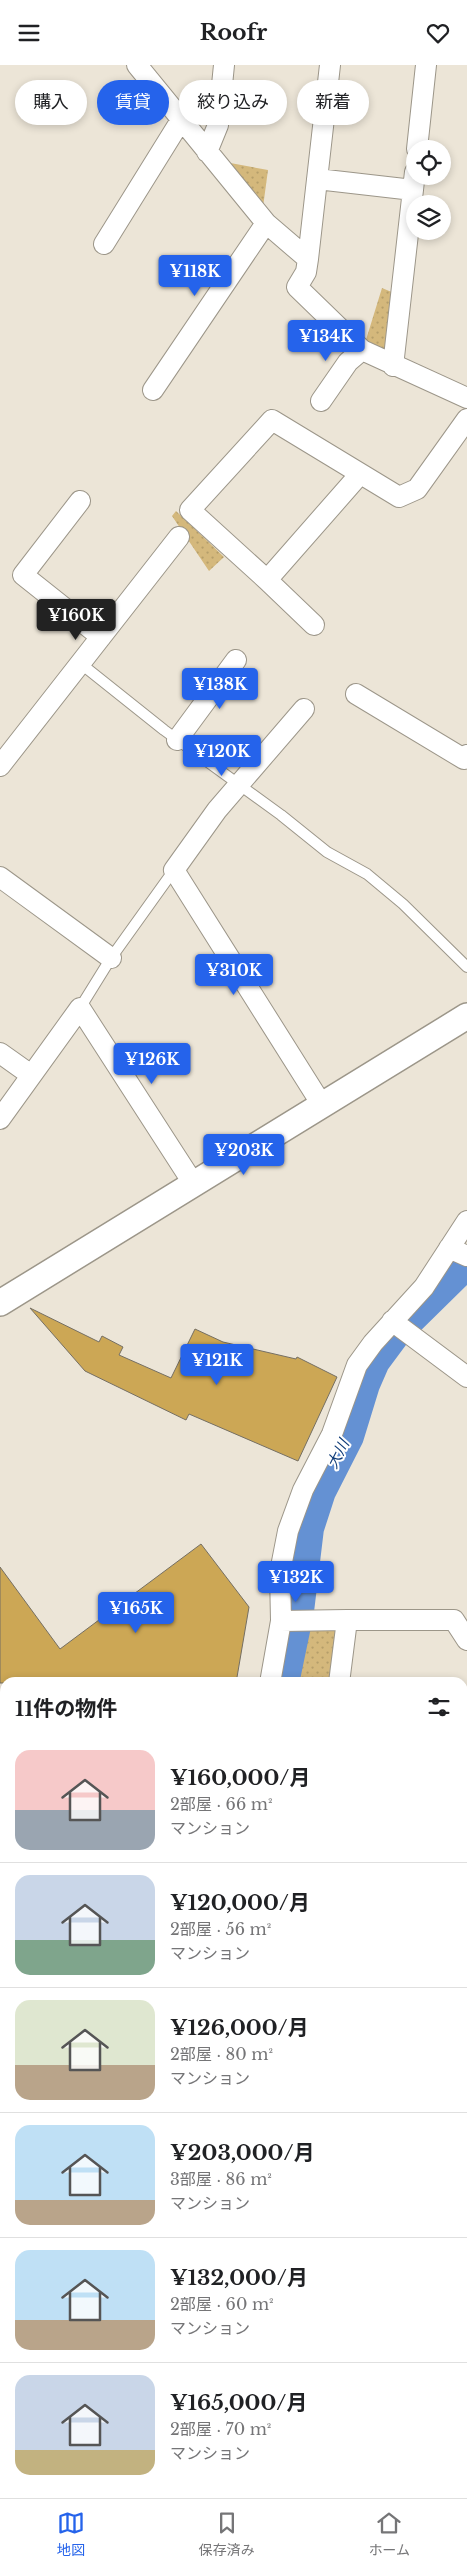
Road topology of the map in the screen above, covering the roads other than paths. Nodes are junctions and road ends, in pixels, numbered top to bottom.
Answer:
1 (137, 65) edge
2 (224, 65) edge
3 (330, 65) edge
4 (426, 65) edge
5 (179, 118) edge
6 (179, 123) edge
7 (185, 125) edge
8 (419, 140) edge
9 (207, 152) junction
10 (317, 179) junction
11 (406, 181) edge
12 (414, 185) edge
13 (266, 223) junction
14 (104, 244) dead end
15 (308, 259) junction
16 (362, 350) junction
17 (393, 366) junction
18 (153, 390) dead end
19 (467, 399) edge
20 (321, 401) dead end
21 (467, 419) edge
22 (360, 474) junction
23 (80, 501) dead end
24 (179, 537) dead end
25 (267, 580) junction
26 (314, 625) dead end
27 (101, 637) junction
28 (236, 660) dead end
29 (80, 663) junction
30 (356, 694) dead end
31 (304, 709) dead end
32 (177, 740) junction
33 (467, 755) edge
34 (0, 766) edge
35 (239, 785) junction
36 (174, 870) junction
37 (0, 877) edge
38 (111, 958) junction
39 (467, 967) edge
40 (80, 1008) junction
41 (467, 1016) edge
42 (0, 1053) edge
43 (31, 1075) junction
44 (322, 1105) junction
45 (0, 1119) edge
46 (193, 1183) junction
47 (467, 1221) edge
48 (459, 1253) edge
49 (0, 1303) edge
50 (392, 1321) junction
51 (467, 1377) edge
52 (347, 1620) junction
53 (282, 1621) junction
54 (467, 1640) edge
55 (271, 1677) edge
56 (340, 1677) edge

1 - 5 street
2 - 9 street
3 - 10 street
4 - 8 street
6 - 14 street
7 - 9 street
9 - 13 street
10 - 11 street
10 - 15 street
12 - 17 street
13 - 15 street
13 - 18 street
15 - 16 street
16 - 17 street
16 - 20 street
17 - 19 street
21 - 22 street
22 - 25 street
22 - 25 street
23 - 27 street
24 - 27 street
25 - 26 street
27 - 29 street
28 - 32 street
29 - 32 lane
29 - 34 street
30 - 33 street
31 - 35 street
32 - 35 lane
35 - 36 street
35 - 39 lane
36 - 38 lane
36 - 44 street
37 - 38 street
38 - 40 lane
40 - 43 street
40 - 46 street
41 - 44 street
42 - 43 street
43 - 45 street
44 - 46 street
46 - 49 street
47 - 48 street
48 - 50 street
50 - 51 street
50 - 53 street
52 - 53 street
52 - 54 street
52 - 56 street
53 - 55 street

